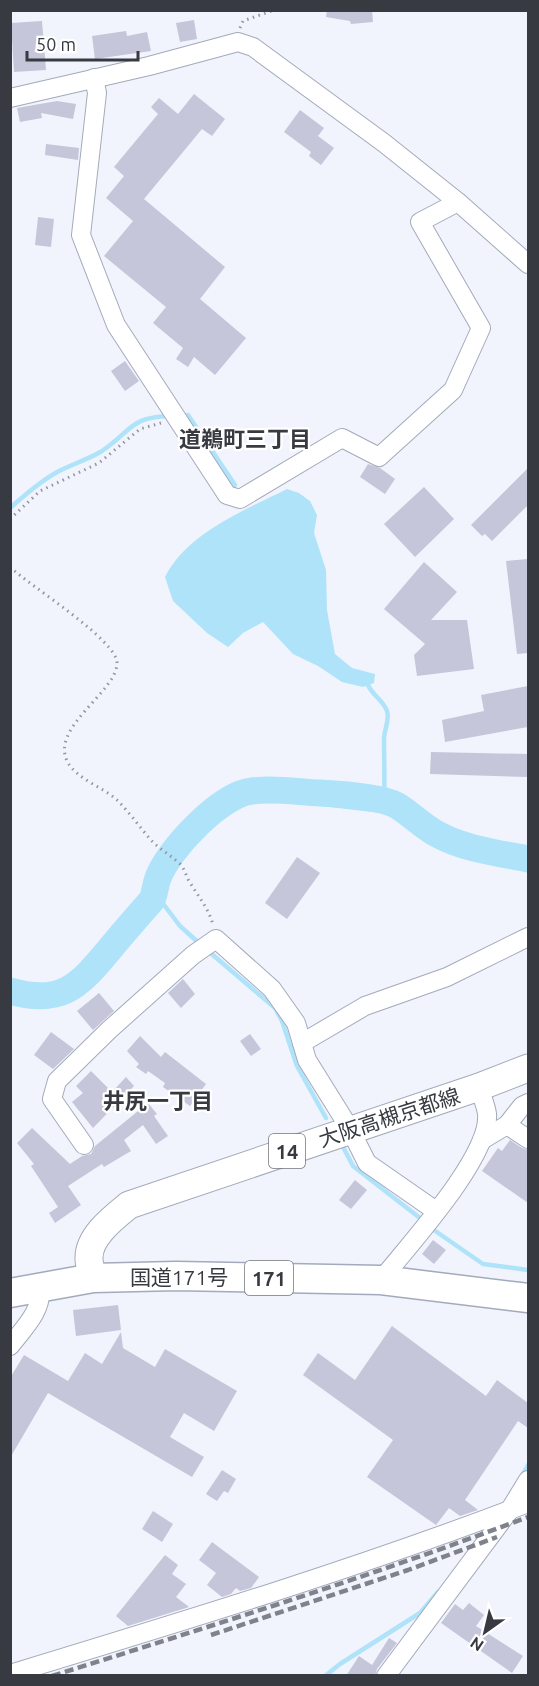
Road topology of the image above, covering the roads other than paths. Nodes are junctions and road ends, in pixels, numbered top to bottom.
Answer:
1 (94, 78) junction
2 (10, 98) edge
3 (458, 202) junction
4 (528, 264) edge
5 (528, 937) edge
6 (302, 1043) junction
7 (528, 1068) edge
8 (479, 1087) junction
9 (528, 1104) edge
10 (507, 1125) junction
11 (350, 1129) junction
12 (528, 1139) edge
13 (482, 1140) junction
14 (84, 1145) dead end
15 (434, 1214) junction
16 (93, 1278) junction
17 (381, 1280) junction
18 (40, 1287) junction
19 (10, 1293) edge
20 (528, 1298) edge
21 (10, 1346) edge
22 (528, 1480) edge
23 (528, 1503) edge
24 (509, 1511) junction
25 (10, 1674) edge
26 (386, 1676) edge

1 - 2 street
1 - 3 street
1 - 3 street
3 - 4 street
5 - 6 street
6 - 11 street
6 - 14 street
7 - 8 main road, 大阪高槻京都線 / 14
8 - 11 main road, 大阪高槻京都線 / 14
8 - 13 street
9 - 10 street
10 - 12 street
10 - 13 street
11 - 15 street
11 - 16 main road, 大阪高槻京都線 / 14
13 - 15 street
15 - 17 street
16 - 17 highway, 国道171号 / 171
16 - 18 highway, 国道171号 / 171
17 - 20 highway, 国道171号 / 171
18 - 19 highway, 国道171号 / 171
18 - 21 street
22 - 24 street
23 - 24 street
24 - 25 street
24 - 26 street

